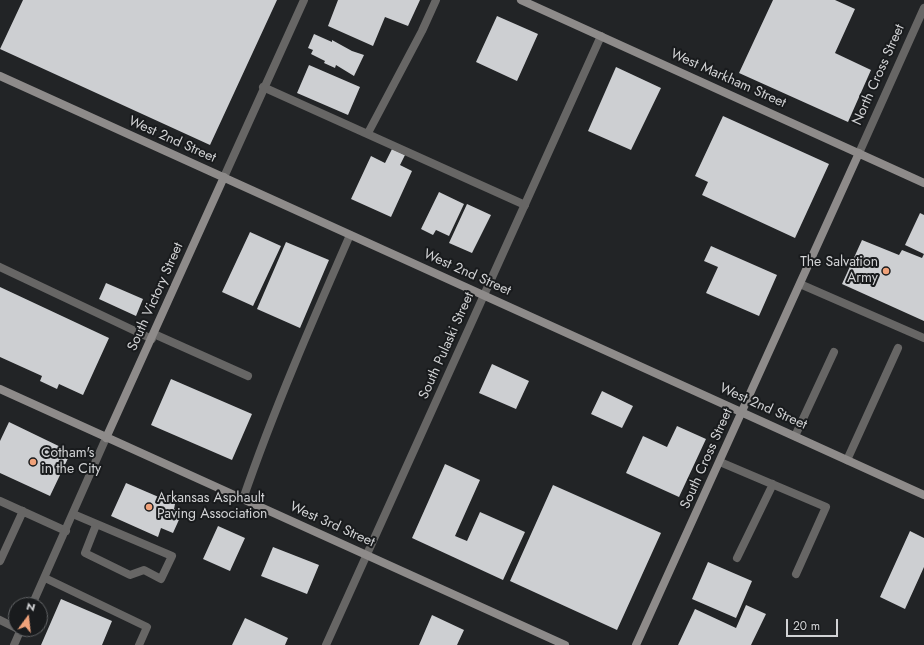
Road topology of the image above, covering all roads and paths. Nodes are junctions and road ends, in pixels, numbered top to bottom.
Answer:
1 (304, 0) edge
2 (436, 0) edge
3 (521, 0) edge
4 (924, 8) edge
5 (601, 36) junction
6 (0, 76) edge
7 (263, 87) junction
8 (368, 133) junction
9 (859, 153) junction
10 (224, 177) junction
11 (924, 183) edge
12 (525, 205) junction
13 (350, 235) junction
14 (0, 267) edge
15 (800, 284) junction
16 (484, 295) junction
17 (153, 337) junction
18 (924, 338) edge
19 (898, 348) dead end
20 (834, 352) dead end
21 (248, 376) dead end
22 (0, 389) edge
23 (742, 412) junction
24 (795, 436) junction
25 (106, 438) junction
26 (847, 460) junction
27 (720, 462) junction
28 (773, 484) junction
29 (924, 495) edge
30 (243, 499) junction
31 (0, 501) edge
32 (23, 511) junction
33 (73, 514) junction
34 (96, 525) junction
35 (66, 531) junction
36 (367, 555) junction
37 (737, 558) dead end
38 (0, 562) edge
39 (796, 574) dead end
40 (44, 578) junction
41 (36, 597) edge
42 (140, 645) edge
43 (326, 645) edge
44 (565, 645) edge
45 (636, 645) edge

1 - 7 street, South Victory Street
2 - 8 street
3 - 5 main road, West Markham Street
4 - 9 street, North Cross Street
5 - 9 main road, West Markham Street
5 - 12 street, South Pulaski Street
6 - 10 main road, West 2nd Street
7 - 8 street
7 - 10 street, South Victory Street
8 - 12 street
9 - 11 main road, West Markham Street
9 - 15 main road, South Cross Street
10 - 13 main road, West 2nd Street
10 - 17 main road, South Victory Street
12 - 16 street, South Pulaski Street
13 - 16 main road, West 2nd Street
13 - 30 street
14 - 17 street
15 - 18 street
15 - 23 main road, South Cross Street
16 - 23 main road, West 2nd Street
16 - 36 street, South Pulaski Street
17 - 21 street
17 - 25 main road, South Victory Street
19 - 26 street
20 - 24 street
22 - 25 main road, West 3rd Street
23 - 24 main road, West 2nd Street
23 - 27 main road, South Cross Street
24 - 26 main road, West 2nd Street
25 - 30 main road, West 3rd Street
25 - 33 street, South Victory Street
26 - 29 main road, West 2nd Street
27 - 28 street
27 - 45 main road, South Cross Street
28 - 37 street
28 - 39 street
30 - 36 main road, West 3rd Street
31 - 32 street
32 - 35 street
32 - 38 street
33 - 34 street
33 - 35 street, South Victory Street
34 - 34 street
35 - 40 street, South Victory Street
36 - 43 street, South Pulaski Street
36 - 44 main road, West 3rd Street
40 - 41 street, South Victory Street
40 - 42 street

